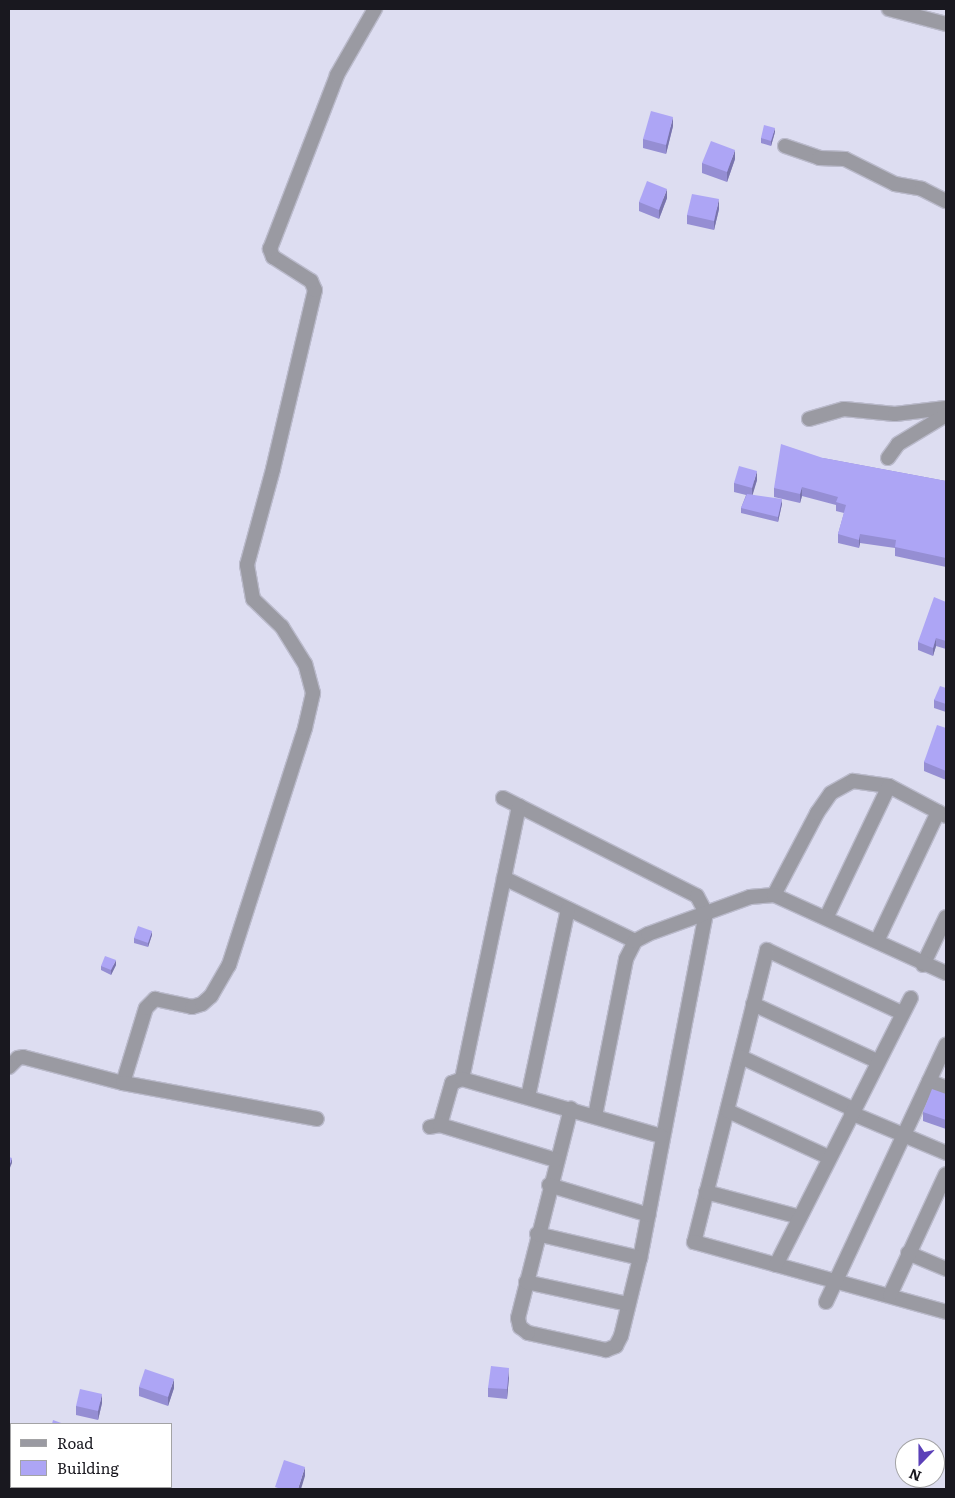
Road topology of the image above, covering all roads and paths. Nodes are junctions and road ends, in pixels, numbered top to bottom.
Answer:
1 (375, 9) edge
2 (889, 9) edge
3 (946, 24) edge
4 (785, 146) dead end
5 (946, 201) edge
6 (946, 408) edge
7 (946, 415) edge
8 (809, 419) dead end
9 (888, 458) dead end
10 (889, 786) junction
11 (503, 798) dead end
12 (519, 806) junction
13 (942, 814) edge
14 (504, 878) junction
15 (774, 895) junction
16 (568, 908) junction
17 (706, 913) junction
18 (827, 916) junction
19 (946, 917) edge
20 (635, 941) junction
21 (877, 942) junction
22 (923, 965) junction
23 (946, 973) edge
24 (911, 998) dead end
25 (753, 1004) junction
26 (902, 1013) junction
27 (946, 1045) edge
28 (741, 1057) junction
29 (877, 1061) junction
30 (9, 1067) edge
31 (462, 1079) junction
32 (928, 1081) junction
33 (123, 1083) junction
34 (946, 1088) edge
35 (528, 1097) junction
36 (571, 1109) junction
37 (728, 1111) junction
38 (852, 1111) junction
39 (595, 1116) junction
40 (317, 1120) dead end
41 (662, 1136) junction
42 (902, 1136) junction
43 (946, 1153) edge
44 (828, 1157) junction
45 (556, 1160) junction
46 (946, 1174) edge
47 (549, 1185) junction
48 (706, 1192) junction
49 (940, 1206) edge
50 (649, 1215) junction
51 (799, 1217) junction
52 (536, 1234) junction
53 (908, 1253) junction
54 (640, 1258) junction
55 (776, 1265) junction
56 (946, 1269) edge
57 (526, 1282) junction
58 (835, 1282) junction
59 (890, 1296) junction
60 (826, 1302) dead end
61 (628, 1304) junction
62 (946, 1312) edge

1 - 33 street
2 - 3 street
4 - 5 street
6 - 8 street
7 - 9 street
10 - 13 street
10 - 15 street
10 - 18 street
11 - 12 street
12 - 14 street
12 - 17 street
13 - 21 street
14 - 16 street
14 - 31 street
15 - 17 street
15 - 18 street
16 - 20 street
16 - 35 street
17 - 20 street
17 - 41 street
18 - 21 street
19 - 22 street
20 - 39 street
21 - 22 street
22 - 23 street
24 - 26 street
25 - 26 street
25 - 28 street
25 - 29 street
26 - 29 street
27 - 32 street
28 - 37 street
28 - 38 street
29 - 38 street
30 - 33 street
31 - 35 street
31 - 45 street
32 - 34 street
32 - 42 street
33 - 40 street
35 - 36 street
36 - 39 street
36 - 45 street
37 - 44 street
37 - 48 street
38 - 42 street
38 - 44 street
39 - 41 street
41 - 50 street
42 - 43 street
42 - 58 street
44 - 51 street
45 - 47 street
46 - 49 street
47 - 50 street
47 - 52 street
48 - 51 street
48 - 55 street
49 - 53 street
50 - 54 street
51 - 55 street
52 - 54 street
52 - 57 street
53 - 56 street
53 - 59 street
54 - 61 street
55 - 58 street
57 - 61 street
57 - 61 street
58 - 59 street
58 - 60 street
59 - 62 street

